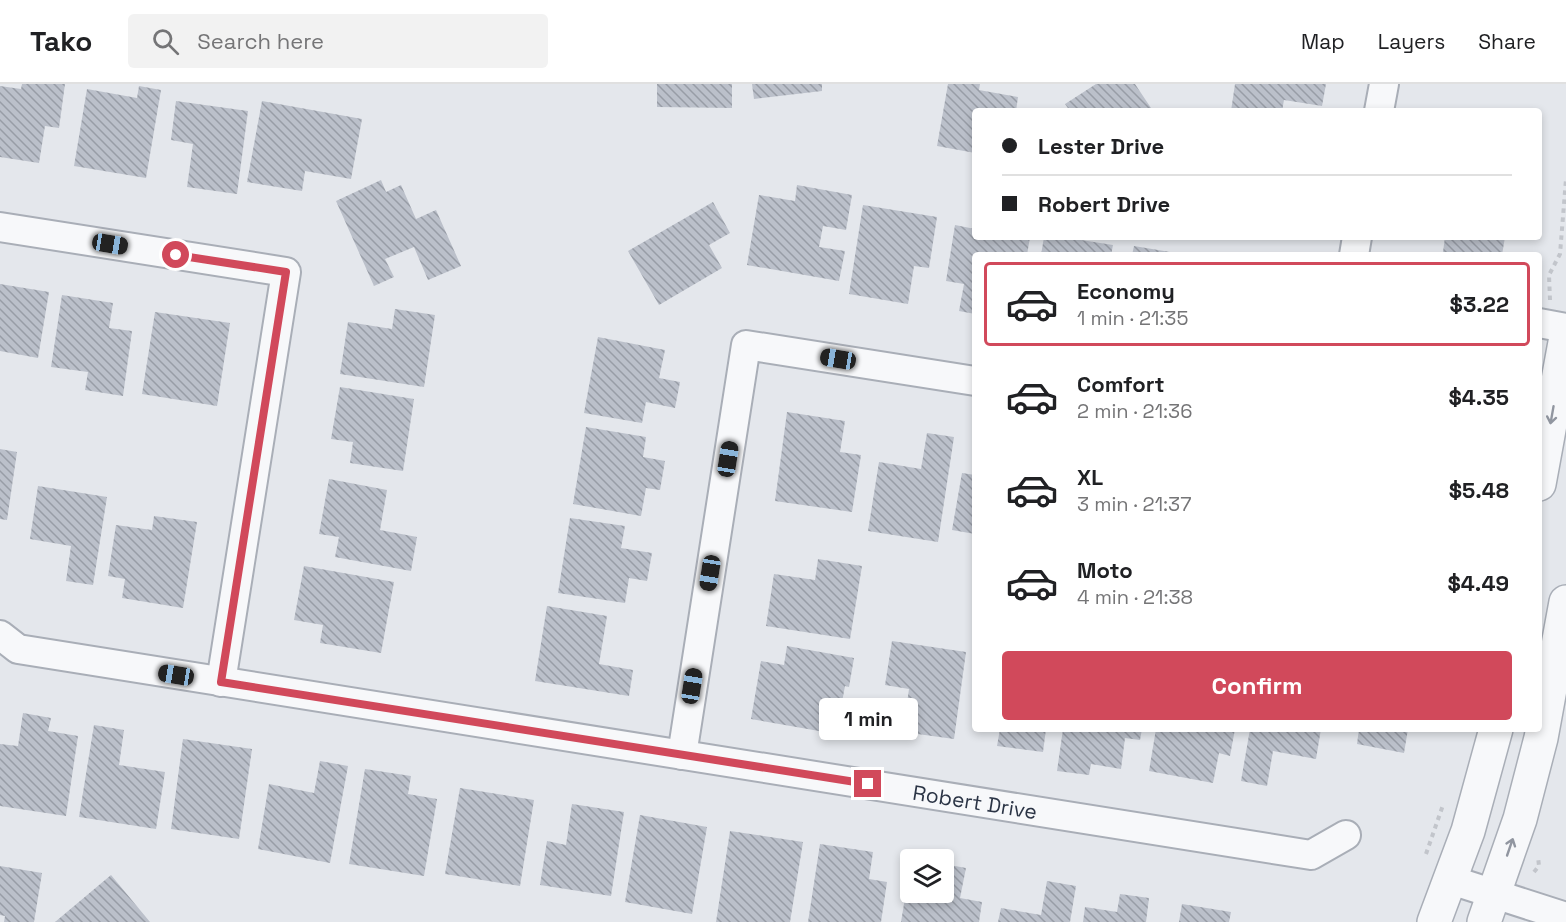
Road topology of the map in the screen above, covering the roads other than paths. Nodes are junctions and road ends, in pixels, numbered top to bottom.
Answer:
1 (1384, 84) edge
2 (1380, 108) edge
3 (0, 227) edge
4 (1554, 328) edge
5 (972, 381) edge
6 (1542, 453) edge
7 (1566, 602) edge
8 (0, 635) edge
9 (221, 682) junction
10 (1495, 732) edge
11 (681, 755) junction
12 (1346, 835) dead end
13 (1451, 880) junction
14 (1488, 909) edge
15 (1566, 917) edge
16 (1434, 922) edge

1 - 2 street
3 - 9 street
4 -> 6 street
5 - 11 street
14 -> 7 street
8 - 9 street, Robert Drive
9 - 11 street, Robert Drive
10 - 13 street
11 - 12 street, Robert Drive
13 - 14 street
13 - 16 street
14 - 15 street

